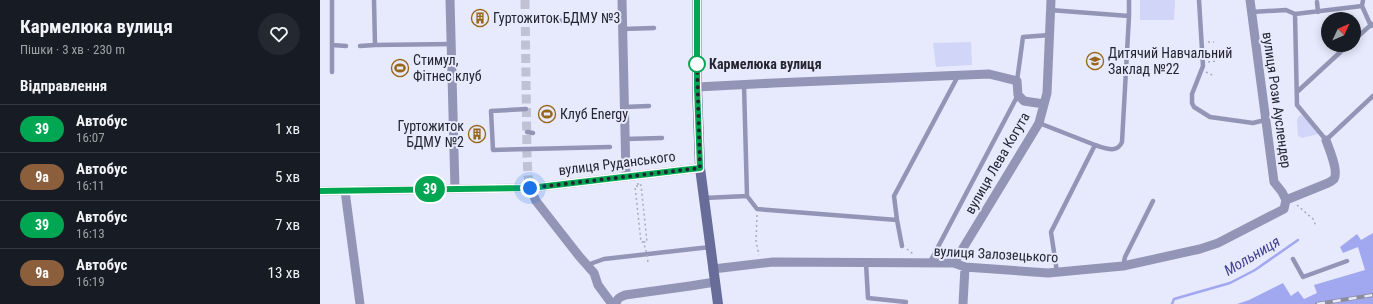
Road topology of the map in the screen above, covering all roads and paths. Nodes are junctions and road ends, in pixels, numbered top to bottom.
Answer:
1 (332, 0) edge
2 (374, 0) edge
3 (450, 0) edge
4 (622, 0) edge
5 (697, 0) edge
6 (1051, 0) edge
7 (1129, 0) edge
8 (1199, 0) edge
9 (1250, 0) edge
10 (1317, 2) dead end
11 (1363, 3) edge
12 (1050, 10) junction
13 (1251, 12) junction
14 (1318, 12) junction
15 (1295, 14) junction
16 (1129, 16) junction
17 (583, 20) dead end
18 (526, 22) dead end
19 (1372, 25) edge
20 (654, 28) dead end
21 (622, 29) junction
22 (1361, 34) edge
23 (1050, 35) junction
24 (451, 44) junction
25 (332, 45) junction
26 (346, 46) dead end
27 (360, 46) dead end
28 (375, 46) junction
29 (1340, 52) edge
30 (332, 72) dead end
31 (958, 76) junction
32 (1017, 81) junction
33 (744, 85) junction
34 (697, 87) junction
35 (1297, 92) junction
36 (1018, 95) junction
37 (1373, 96) edge
38 (1044, 104) junction
39 (649, 106) dead end
40 (624, 107) junction
41 (526, 109) dead end
42 (1265, 120) junction
43 (1038, 123) junction
44 (527, 132) dead end
45 (533, 133) dead end
46 (662, 138) dead end
47 (624, 139) junction
48 (1326, 140) junction
49 (1095, 145) junction
50 (610, 147) dead end
51 (700, 168) junction
52 (637, 175) junction
53 (626, 176) junction
54 (638, 186) junction
55 (455, 188) junction
56 (530, 188) junction
57 (320, 191) edge
58 (345, 191) junction
59 (747, 196) junction
60 (704, 198) junction
61 (1288, 200) junction
62 (1153, 201) dead end
63 (757, 209) junction
64 (897, 220) junction
65 (1316, 226) dead end
66 (644, 242) junction
67 (902, 246) joint
68 (710, 247) junction
69 (916, 256) dead end
70 (1293, 259) dead end
71 (1348, 261) dead end
72 (648, 262) dead end
73 (760, 263) junction
74 (866, 263) junction
75 (954, 263) junction
76 (929, 264) junction
77 (587, 265) junction
78 (1123, 266) junction
79 (965, 267) junction
80 (713, 269) junction
81 (1057, 272) junction
82 (715, 282) junction
83 (906, 302) dead end
84 (360, 304) edge
85 (612, 304) edge
86 (616, 304) edge
87 (718, 304) edge
88 (963, 304) edge

1 - 25 lane
2 - 28 lane
3 - 24 street
4 - 21 street
5 - 34 street
6 - 12 street, вулиця Лева Когута
7 - 16 lane
8 - 42 lane
9 - 13 street, вулиця Рози Ауслендер
10 - 14 lane
11 - 14 lane
11 - 19 lane
12 - 16 lane
12 - 23 street, вулиця Лева Когута
13 - 15 lane
13 - 42 street, вулиця Рози Ауслендер
14 - 15 lane
15 - 35 lane
16 - 49 lane
17 - 18 lane
19 - 22 lane
20 - 21 lane
21 - 40 street
23 - 32 lane
23 - 38 street, вулиця Лева Когута
24 - 28 lane
24 - 55 street
25 - 26 lane
25 - 30 lane
27 - 28 lane
29 - 35 lane
31 - 32 street
31 - 33 street
31 - 64 lane
32 - 36 street
33 - 34 street
33 - 59 lane
34 - 51 street
35 - 48 lane
36 - 38 street
36 - 76 lane
37 - 48 lane
38 - 43 street, вулиця Лева Когута
39 - 40 lane
40 - 47 street
41 - 50 lane
42 - 61 street, вулиця Рози Ауслендер
43 - 49 lane
43 - 75 street, вулиця Лева Когута
44 - 45 lane
46 - 47 lane
47 - 53 street
48 - 61 street, вулиця Залозецького
49 - 81 lane
51 - 52 street, вулиця Руданського
51 - 60 street
52 - 53 street, вулиця Руданського
52 - 54 path
53 - 56 street, вулиця Руданського
54 - 66 path
54 - 66 path
55 - 56 street, вулиця Руданського
55 - 58 street, вулиця Руданського
56 - 77 street
57 - 58 street, вулиця Руданського
58 - 84 street
59 - 60 lane
59 - 63 lane
60 - 68 street
61 - 65 path
61 - 78 street, вулиця Залозецького
62 - 78 lane
63 - 64 lane
63 - 73 path
64 - 67 lane
66 - 72 path, bridge
67 - 69 path
68 - 77 lane
68 - 80 street
70 - 71 lane
73 - 74 street, вулиця Залозецького
73 - 80 street, вулиця Залозецького
74 - 76 street, вулиця Залозецького
74 - 83 lane
75 - 76 street, вулиця Залозецького
75 - 79 street, вулиця Залозецького
77 - 85 street
78 - 81 street, вулиця Залозецького
79 - 81 street, вулиця Залозецького
79 - 88 street
80 - 82 street
82 - 86 street
82 - 87 street

